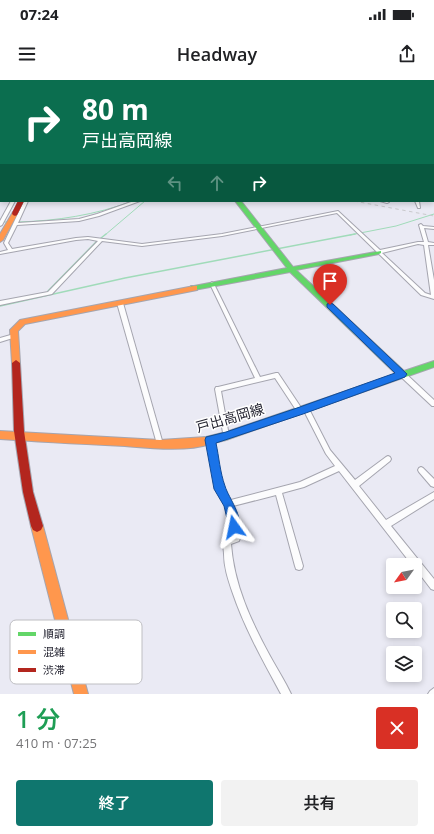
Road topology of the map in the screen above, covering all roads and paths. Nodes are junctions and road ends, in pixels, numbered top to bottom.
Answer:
1 (12, 202) edge
2 (20, 202) edge
3 (26, 202) edge
4 (135, 202) edge
5 (239, 202) edge
6 (417, 202) edge
7 (419, 207) dead end
8 (7, 212) junction
9 (21, 212) junction
10 (16, 223) junction
11 (1, 224) edge
12 (259, 228) junction
13 (434, 228) edge
14 (0, 240) edge
15 (101, 240) junction
16 (426, 243) junction
17 (434, 244) edge
18 (11, 251) junction
19 (379, 252) junction
20 (0, 253) edge
21 (292, 270) junction
22 (212, 284) junction
23 (434, 297) edge
24 (0, 303) edge
25 (120, 303) junction
26 (14, 336) junction
27 (0, 340) edge
28 (434, 364) edge
29 (402, 374) junction
30 (258, 379) junction
31 (434, 404) edge
32 (303, 410) junction
33 (0, 435) edge
34 (19, 436) junction
35 (226, 436) junction
36 (210, 440) junction
37 (160, 444) junction
38 (388, 459) dead end
39 (340, 467) junction
40 (421, 470) dead end
41 (434, 484) edge
42 (354, 486) junction
43 (278, 491) junction
44 (434, 494) edge
45 (229, 504) junction
46 (385, 524) junction
47 (299, 566) dead end
48 (434, 586) edge
49 (62, 620) edge
50 (79, 684) edge
51 (82, 694) edge
52 (286, 694) edge

1 - 8 street
2 - 14 street, bridge
3 - 9 street
4 - 10 street
5 - 12 street
6 - 7 street
8 - 9 street
8 - 11 street
9 - 10 street
10 - 18 street
12 - 15 street
12 - 19 street
12 - 21 street
13 - 16 street
15 - 18 street
15 - 24 street
16 - 17 street
16 - 19 street
16 - 23 street
18 - 20 street
19 - 21 street
19 - 23 street
21 - 22 street
21 - 29 street
22 - 25 street
22 - 30 street
25 - 26 street
25 - 37 street
26 - 27 street
26 - 34 street
28 - 29 street, 戸出高岡線
29 - 31 street
29 - 32 street, 戸出高岡線
30 - 32 street
30 - 35 street
32 - 35 street, 戸出高岡線
32 - 39 street
33 - 34 street, 戸出高岡線
34 - 37 street, 戸出高岡線
34 - 49 street
35 - 36 street, 戸出高岡線
36 - 37 street, 戸出高岡線
36 - 45 street
38 - 42 street
39 - 42 street
39 - 43 street
40 - 41 street
42 - 46 street
43 - 45 street
43 - 47 street
44 - 46 street
45 - 52 street
46 - 48 street
50 - 51 street

